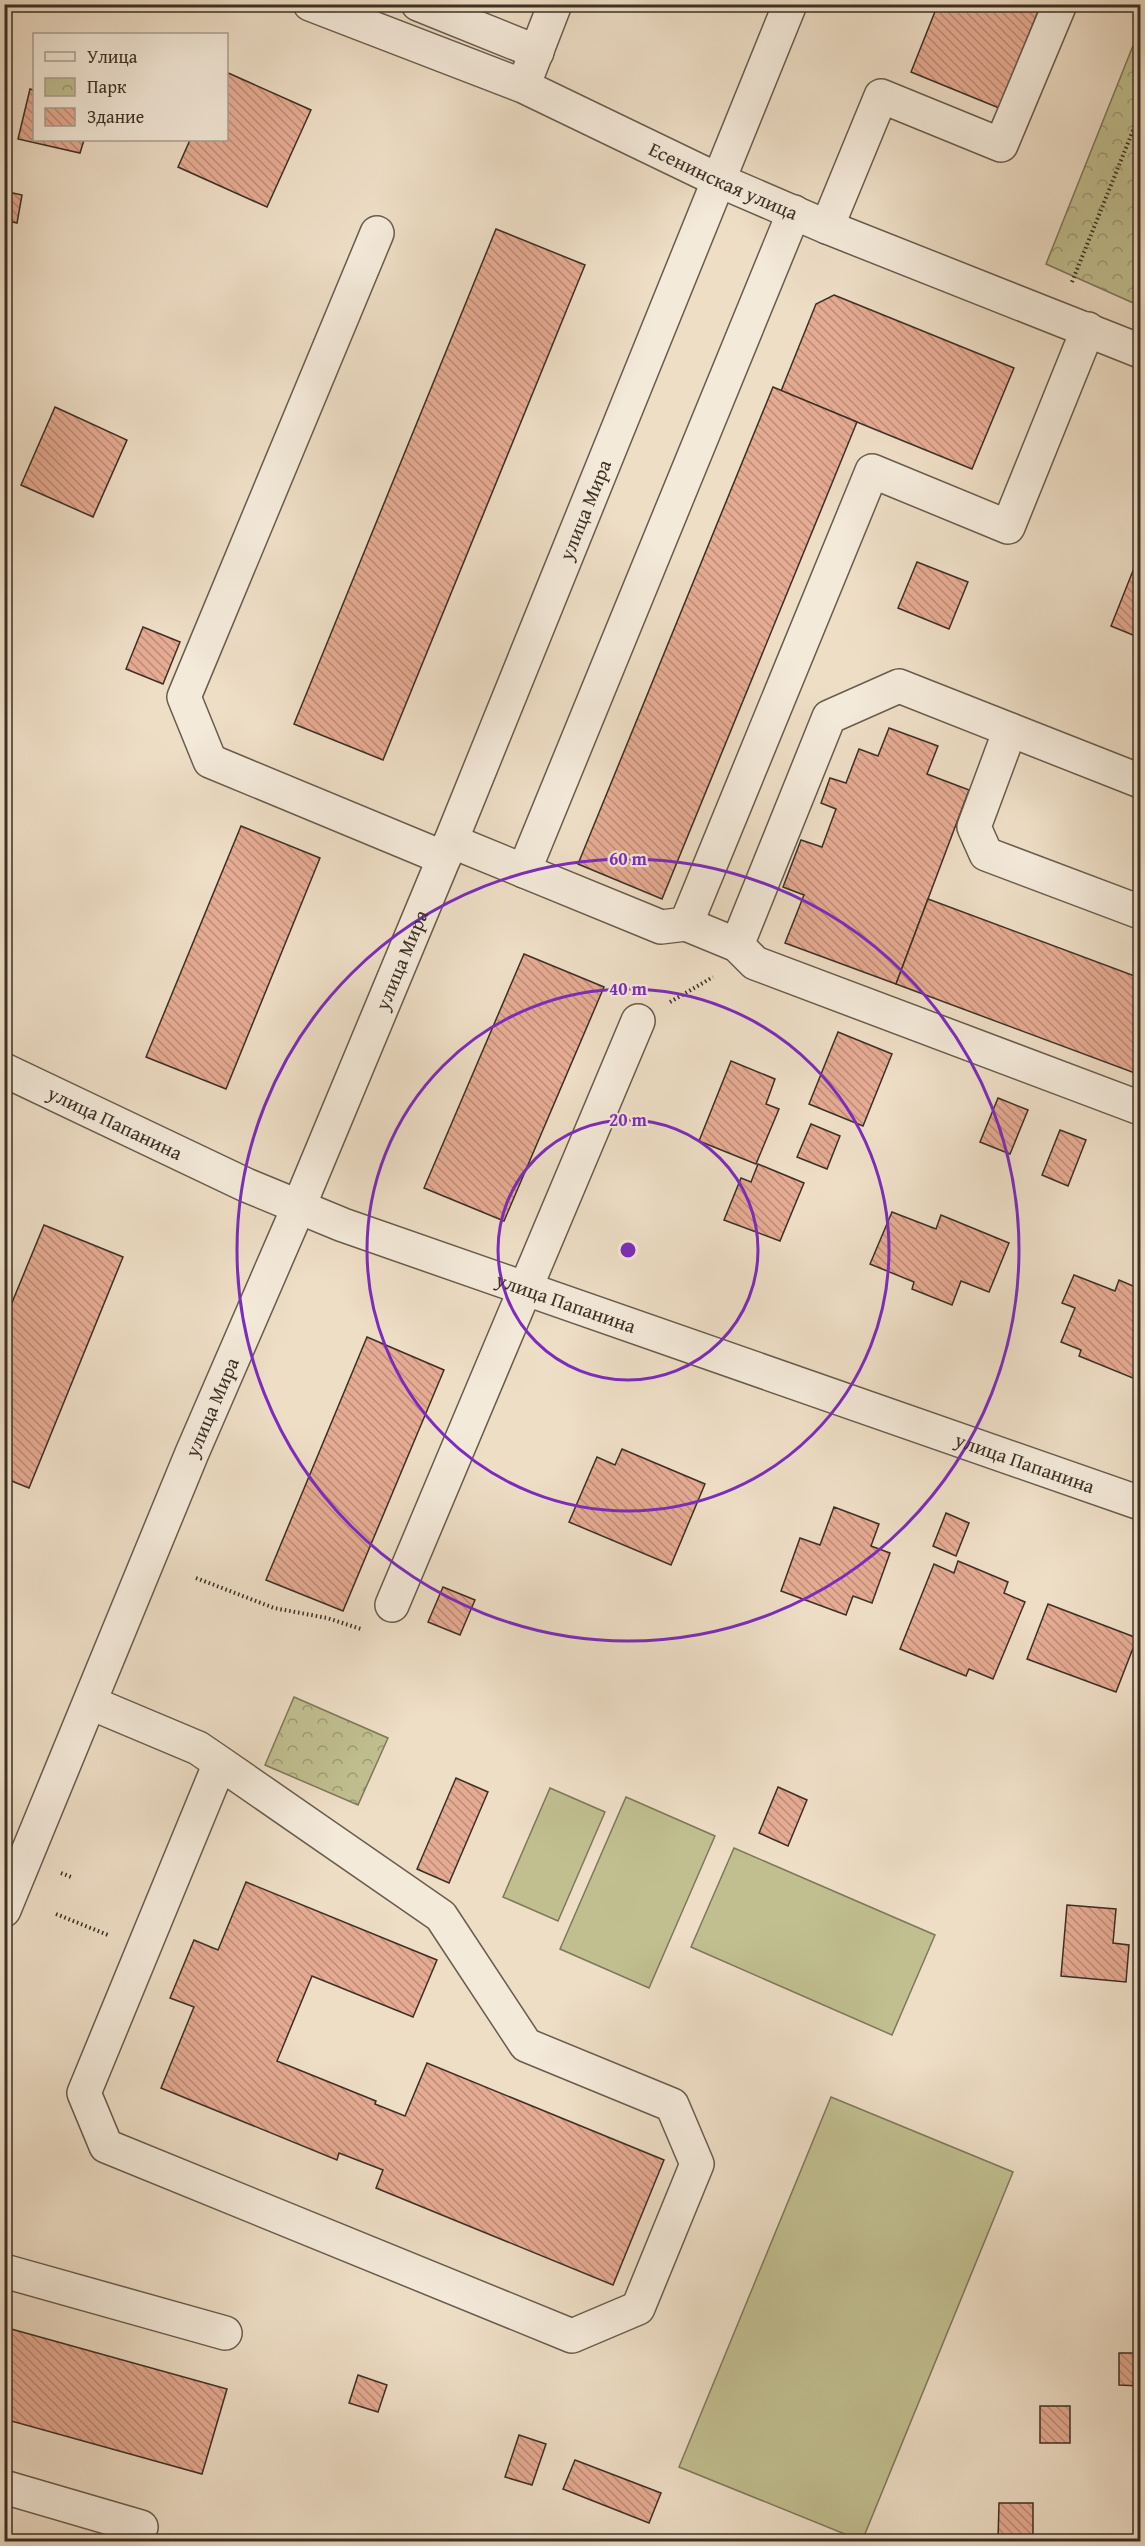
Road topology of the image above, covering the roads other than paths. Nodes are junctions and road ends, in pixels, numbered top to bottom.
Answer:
1 (310, 4) edge
2 (418, 4) edge
3 (555, 4) edge
4 (790, 4) edge
5 (1060, 4) edge
6 (537, 52) junction
7 (523, 86) junction
8 (718, 180) junction
9 (794, 212) junction
10 (827, 227) junction
11 (377, 233) dead end
12 (1088, 329) junction
13 (1140, 351) edge
14 (1010, 730) junction
15 (1140, 781) edge
16 (447, 849) junction
17 (524, 871) junction
18 (1140, 912) edge
19 (686, 924) junction
20 (743, 951) junction
21 (638, 1021) road end
22 (4, 1070) edge
23 (1140, 1108) edge
24 (299, 1206) junction
25 (524, 1289) junction
26 (1140, 1503) edge
27 (392, 1605) road end
28 (91, 1703) junction
29 (220, 1763) junction
30 (5, 1908) edge
31 (4, 2271) edge
32 (225, 2333) dead end
33 (4, 2487) edge
34 (141, 2527) dead end

1 - 7 street, Есенинская улица
2 - 6 street
3 - 6 street
4 - 8 street, улица Мира
5 - 10 street
6 - 7 street
7 - 8 street, Есенинская улица
8 - 9 street, Есенинская улица
8 - 16 street, улица Мира
9 - 10 street, Есенинская улица
9 - 17 street
10 - 12 street, Есенинская улица
11 - 16 street
12 - 13 street, Есенинская улица
12 - 19 street
14 - 15 street
14 - 18 street
14 - 20 street
16 - 17 street
16 - 24 street, улица Мира
17 - 19 street
19 - 20 street
20 - 23 street
21 - 25 street
22 - 24 street, улица Папанина
24 - 25 street, улица Папанина
24 - 28 street, улица Мира
25 - 26 street, улица Папанина
25 - 27 street
28 - 29 street
28 - 30 street, улица Мира
29 - 29 street
31 - 32 street
33 - 34 street

